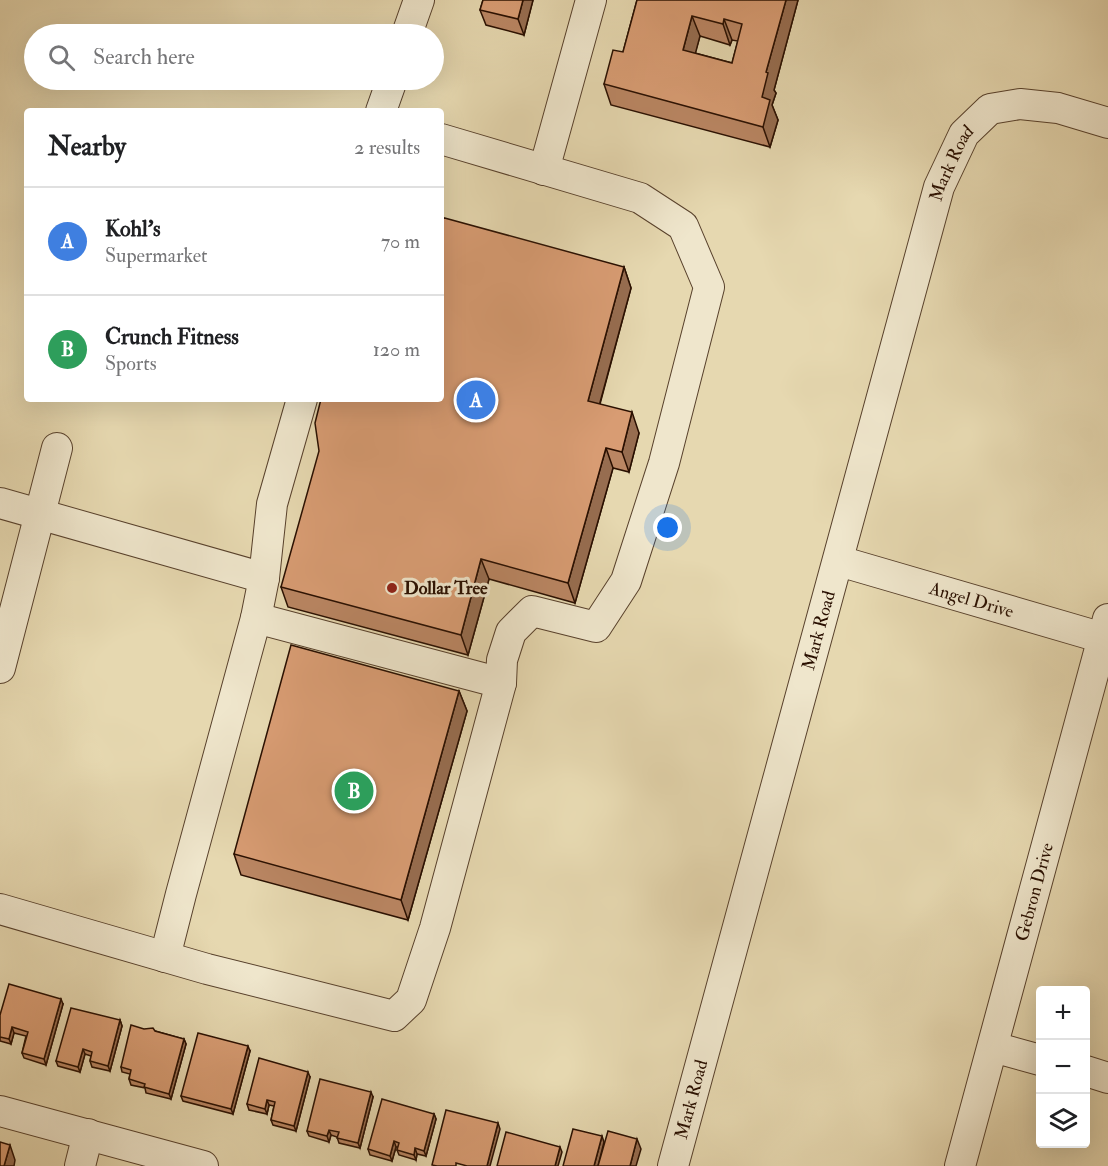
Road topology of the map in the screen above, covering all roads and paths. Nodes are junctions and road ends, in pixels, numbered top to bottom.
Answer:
1 (419, 0) edge
2 (591, 0) edge
3 (411, 24) edge
4 (388, 90) edge
5 (382, 108) edge
6 (1108, 123) edge
7 (444, 140) edge
8 (544, 170) junction
9 (301, 402) edge
10 (57, 448) dead end
11 (1, 509) edge
12 (40, 515) junction
13 (839, 561) junction
14 (264, 578) junction
15 (256, 618) junction
16 (1105, 628) edge
17 (0, 668) edge
18 (501, 683) junction
19 (0, 909) edge
20 (165, 957) junction
21 (993, 1047) junction
22 (1036, 1059) edge
23 (1090, 1072) edge
24 (1108, 1078) edge
25 (0, 1110) edge
26 (88, 1134) junction
27 (80, 1166) edge
28 (203, 1166) edge
29 (673, 1166) edge
30 (960, 1166) edge

1 - 3 street
2 - 8 street
4 - 5 street
6 - 13 street, Mark Road
7 - 8 street
8 - 18 street
9 - 14 street
10 - 12 street
11 - 12 street
12 - 14 street
12 - 17 street
13 - 16 street, Angel Drive
13 - 29 street, Mark Road
14 - 15 street
15 - 18 street
15 - 20 street
16 - 21 street, Gebron Drive
18 - 20 street
19 - 20 street
21 - 22 street
21 - 30 street, Gebron Drive
23 - 24 street
25 - 26 street
26 - 27 street
26 - 28 street

